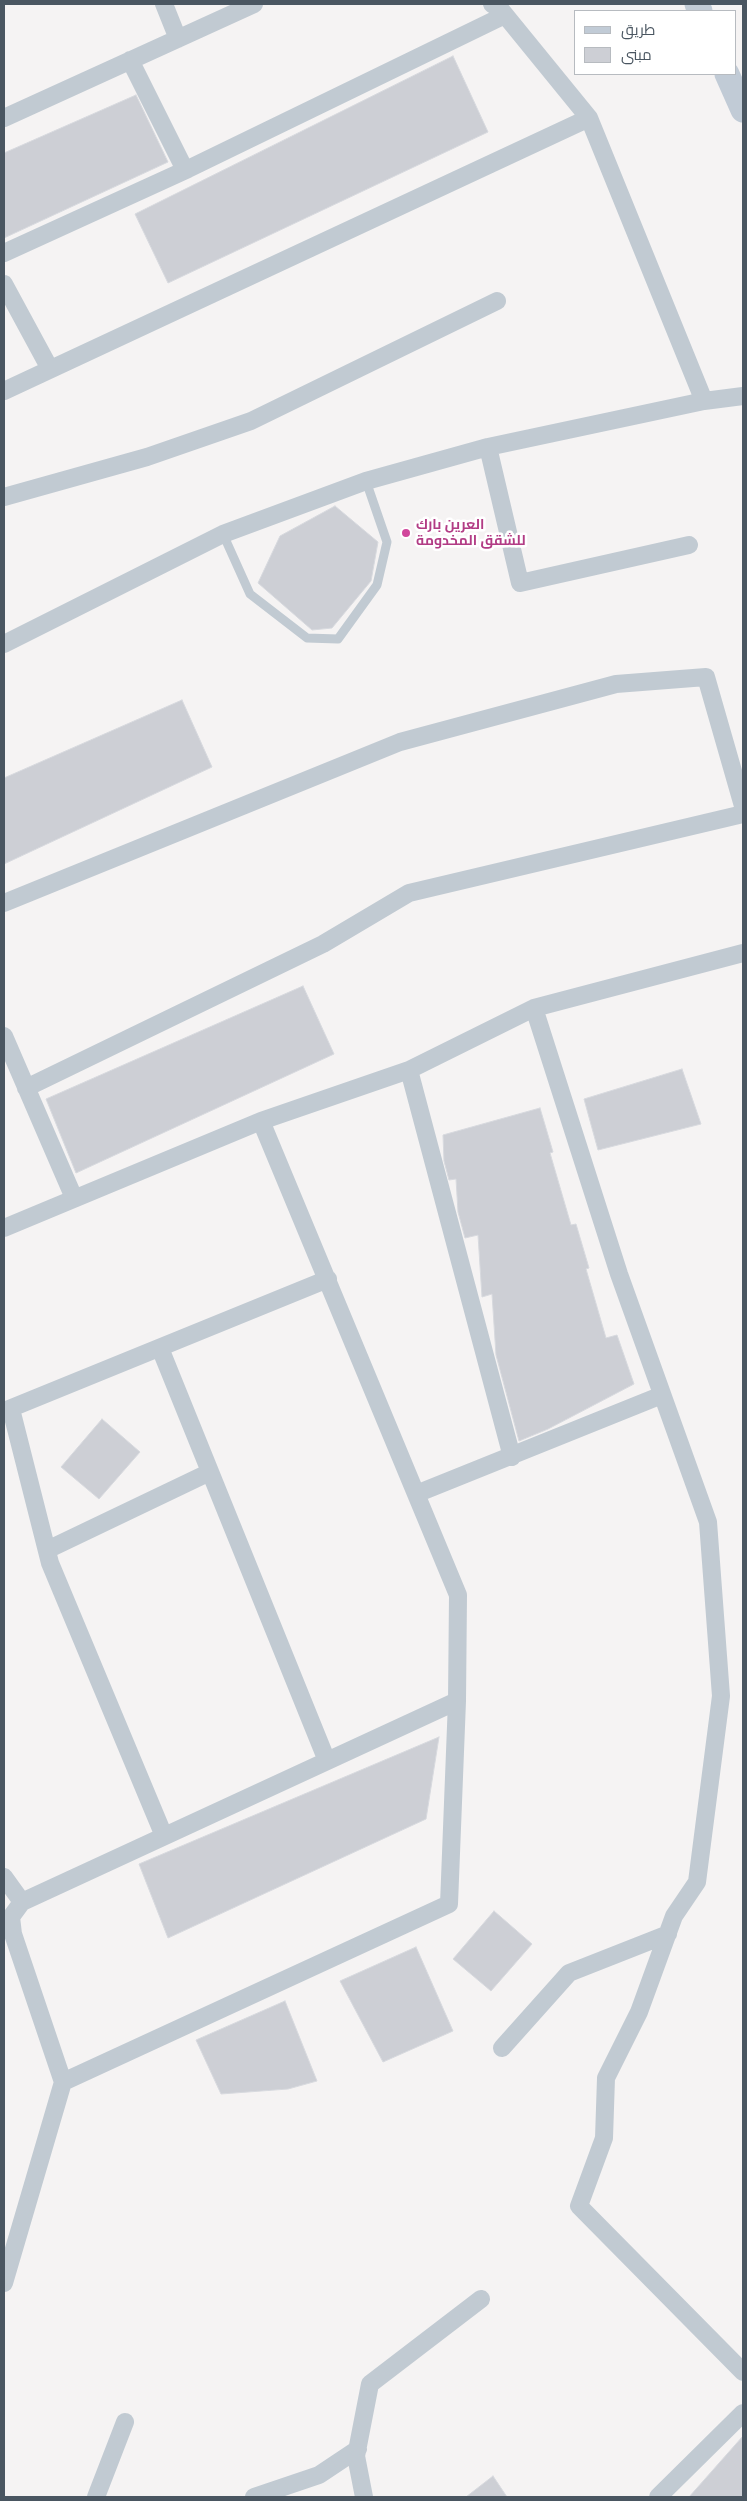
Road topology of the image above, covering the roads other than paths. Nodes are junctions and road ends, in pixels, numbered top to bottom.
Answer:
1 (164, 4) edge
2 (254, 4) edge
3 (498, 10) edge
4 (178, 39) junction
5 (130, 60) junction
6 (727, 75) edge
7 (743, 110) edge
8 (4, 118) edge
9 (589, 118) junction
10 (185, 170) junction
11 (4, 254) edge
12 (4, 284) edge
13 (497, 301) dead end
14 (50, 369) junction
15 (4, 390) edge
16 (743, 396) edge
17 (704, 401) junction
18 (488, 447) junction
19 (366, 481) junction
20 (4, 497) edge
21 (223, 534) junction
22 (689, 545) dead end
23 (4, 644) edge
24 (743, 806) edge
25 (743, 814) edge
26 (4, 903) edge
27 (743, 953) edge
28 (534, 1008) junction
29 (4, 1036) edge
30 (409, 1070) junction
31 (26, 1088) junction
32 (261, 1121) junction
33 (74, 1198) junction
34 (4, 1228) edge
35 (328, 1280) junction
36 (160, 1348) junction
37 (662, 1395) junction
38 (7, 1410) edge
39 (512, 1457) junction
40 (210, 1472) junction
41 (416, 1494) junction
42 (47, 1550) junction
43 (457, 1701) junction
44 (327, 1761) junction
45 (164, 1836) junction
46 (4, 1877) edge
47 (22, 1902) junction
48 (668, 1934) junction
49 (502, 2048) dead end
50 (64, 2082) junction
51 (4, 2283) edge
52 (481, 2299) dead end
53 (743, 2372) edge
54 (743, 2413) edge
55 (126, 2422) dead end
56 (358, 2449) junction
57 (96, 2497) edge
58 (254, 2497) edge
59 (364, 2497) edge
60 (658, 2497) edge

1 - 4 street
2 - 4 street
3 - 9 street
3 - 10 street
4 - 5 street
5 - 8 street
5 - 10 street
6 - 7 main road
9 - 14 street
9 - 17 street
10 - 11 street
12 - 14 street
13 - 20 street
14 - 15 street
16 - 17 street
17 - 18 street
18 - 19 street
18 - 22 street
19 - 21 street
19 - 21 lane
21 - 23 street
24 - 26 street
25 - 31 street
27 - 28 street
28 - 30 street
28 - 37 street
29 - 31 street
30 - 32 street
30 - 39 street
31 - 33 street
32 - 33 street
32 - 35 street
33 - 34 street
35 - 36 street
35 - 41 street
36 - 38 street
36 - 40 street
37 - 39 street
37 - 48 street
38 - 42 street
39 - 41 street
40 - 42 street
40 - 44 street
41 - 43 street
42 - 45 street
43 - 44 street
43 - 50 street
44 - 45 street
45 - 47 street
46 - 47 street
47 - 50 street
48 - 49 street
48 - 53 street
50 - 51 street
52 - 56 street
54 - 60 street
55 - 57 street
56 - 58 street
56 - 59 street

